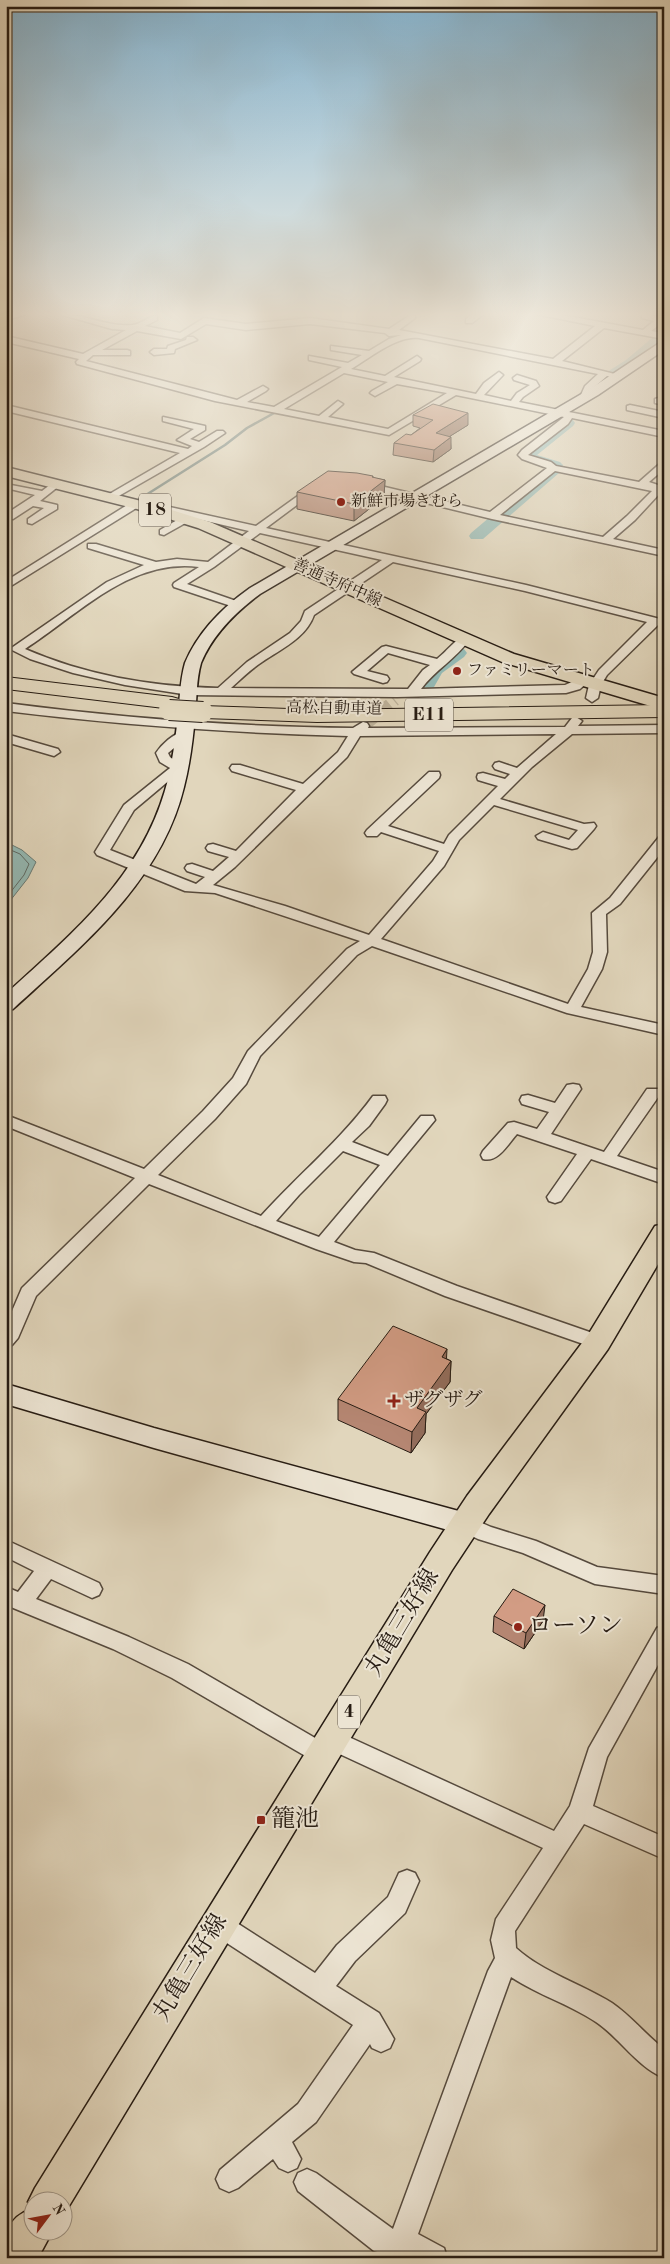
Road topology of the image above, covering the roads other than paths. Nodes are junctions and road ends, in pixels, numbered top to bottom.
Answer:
1 (46, 418) edge
2 (309, 418) edge
3 (323, 418) edge
4 (413, 418) edge
5 (557, 418) edge
6 (564, 418) edge
7 (588, 418) edge
8 (166, 419) dead end
9 (320, 420) junction
10 (220, 433) dead end
11 (655, 435) edge
12 (201, 445) junction
13 (188, 452) junction
14 (663, 464) edge
15 (553, 468) junction
16 (8, 478) edge
17 (355, 483) edge
18 (55, 484) junction
19 (319, 485) edge
20 (647, 487) junction
21 (661, 490) edge
22 (42, 494) junction
23 (110, 498) junction
24 (414, 498) junction
25 (30, 502) junction
26 (136, 504) junction
27 (19, 510) joint
28 (7, 512) edge
29 (492, 516) junction
30 (185, 519) junction
31 (32, 520) dead end
32 (259, 528) junction
33 (164, 532) dead end
34 (605, 540) junction
35 (243, 541) junction
36 (92, 546) dead end
37 (332, 546) junction
38 (664, 553) edge
39 (390, 559) junction
40 (210, 565) junction
41 (158, 566) junction
42 (298, 566) junction
43 (6, 586) edge
44 (346, 587) junction
45 (238, 605) junction
46 (661, 622) edge
47 (464, 639) junction
48 (11, 648) edge
49 (438, 663) junction
50 (382, 679) dead end
51 (6, 683) edge
52 (590, 688) junction
53 (222, 690) junction
54 (412, 692) junction
55 (6, 693) edge
56 (199, 702) junction
57 (170, 706) junction
58 (6, 707) edge
59 (22, 709) junction
60 (658, 711) edge
61 (6, 721) edge
62 (572, 726) junction
63 (361, 728) junction
64 (185, 730) junction
65 (6, 738) edge
66 (54, 752) dead end
67 (499, 766) dead end
68 (178, 768) junction
69 (236, 768) dead end
70 (520, 772) junction
71 (434, 775) dead end
72 (483, 777) dead end
73 (508, 784) junction
74 (305, 789) junction
75 (491, 800) junction
76 (543, 836) dead end
77 (663, 841) edge
78 (212, 848) dead end
79 (448, 850) junction
80 (238, 856) junction
81 (139, 867) junction
82 (192, 868) dead end
83 (215, 876) junction
84 (200, 888) junction
85 (372, 940) junction
86 (6, 1005) edge
87 (572, 1010) junction
88 (664, 1030) edge
89 (573, 1089) dead end
90 (653, 1093) dead end
91 (379, 1100) dead end
92 (528, 1100) dead end
93 (558, 1110) junction
94 (6, 1120) edge
95 (427, 1120) dead end
96 (540, 1136) junction
97 (340, 1144) junction
98 (587, 1152) junction
99 (489, 1155) dead end
100 (607, 1159) junction
101 (390, 1163) junction
102 (147, 1177) junction
103 (664, 1178) edge
104 (555, 1197) dead end
105 (265, 1223) junction
106 (664, 1234) edge
107 (322, 1244) junction
108 (6, 1340) edge
109 (598, 1342) junction
110 (6, 1394) edge
111 (466, 1524) junction
112 (6, 1548) edge
113 (48, 1568) junction
114 (664, 1585) edge
115 (92, 1589) dead end
116 (14, 1599) edge
117 (664, 1634) edge
118 (327, 1747) junction
119 (580, 1811) junction
120 (558, 1844) junction
121 (664, 1848) edge
122 (407, 1881) dead end
123 (218, 1924) junction
124 (510, 1960) junction
125 (318, 1989) junction
126 (664, 2065) edge
127 (229, 2179) dead end
128 (307, 2182) dead end
129 (55, 2192) edge
130 (24, 2242) edge
131 (398, 2251) edge
132 (15, 2258) edge
133 (434, 2258) edge

1 - 13 street
2 - 9 street
3 - 9 street
4 - 9 street
5 - 24 street
6 - 15 street
7 - 11 street
8 - 12 street
10 - 12 street
12 - 13 street
13 - 23 street
14 - 20 street
15 - 20 street
15 - 29 street
16 - 18 main road, 善通寺府中線 / 18
16 - 22 street
17 - 24 street
18 - 22 street
18 - 23 main road, 善通寺府中線 / 18
19 - 32 street
20 - 21 street
21 - 34 street
22 - 25 street
23 - 26 main road, 善通寺府中線 / 18
24 - 29 street
24 - 37 street
25 - 27 street
25 - 31 street
26 - 30 main road, 善通寺府中線 / 18
26 - 32 street
26 - 43 street
27 - 28 street
29 - 34 street
30 - 33 street
30 - 35 main road, 善通寺府中線 / 18
32 - 35 street
32 - 37 street
34 - 38 street
35 - 40 street
35 - 42 main road, 善通寺府中線 / 18
36 - 41 street
37 - 39 street
37 - 42 street
39 - 44 street
39 - 46 street
40 - 41 street
40 - 45 street
41 - 48 street
42 - 44 main road, 善通寺府中線 / 18
42 - 45 street
44 - 47 main road, 善通寺府中線 / 18
44 - 53 street
45 - 56 street
46 - 52 street
47 - 49 street
47 - 52 main road, 善通寺府中線 / 18
48 - 56 street
49 - 50 street
49 - 54 street
51 - 57 highway, 高松自動車道 / E11
52 - 54 street
52 - 60 main road, 善通寺府中線 / 18
53 - 54 street
53 - 56 street
55 - 57 highway, 高松自動車道 / E11
56 - 57 highway, 高松自動車道 / E11, bridge
56 - 60 highway, 高松自動車道 / E11
56 - 64 street
58 - 59 street
59 - 61 street
59 - 64 street
60 - 62 street
62 - 63 street
62 - 70 street
63 - 64 street
63 - 74 street
64 - 68 street
65 - 66 street
67 - 70 street
68 - 81 street
68 - 81 street
69 - 74 street
70 - 73 street
71 - 79 street
72 - 73 street
73 - 75 street
74 - 80 street
75 - 76 street
75 - 79 street
77 - 87 street
78 - 80 street
79 - 85 street
80 - 83 street
81 - 84 street
81 - 86 street
82 - 83 street
83 - 84 street
84 - 85 street
85 - 87 street
85 - 102 street
87 - 88 street
89 - 93 street
90 - 100 street
91 - 97 street
92 - 93 street
93 - 96 street
94 - 102 street
95 - 101 street
96 - 98 street
96 - 99 street
97 - 101 street
97 - 105 street
98 - 100 street
98 - 104 street
100 - 103 street
101 - 107 street
102 - 105 street
102 - 108 street
105 - 107 street
106 - 109 main road, 丸亀三好線 / 4
107 - 109 street
109 - 111 main road, 丸亀三好線 / 4
110 - 111 street
111 - 114 street
111 - 118 main road, 丸亀三好線 / 4
112 - 113 street
113 - 115 street
113 - 116 street
116 - 118 street
117 - 119 street
118 - 120 street
118 - 123 main road, 丸亀三好線 / 4
119 - 120 street
119 - 121 street
120 - 124 street
122 - 125 street
123 - 125 street
123 - 129 main road, 丸亀三好線 / 4
124 - 126 street
124 - 131 street
125 - 127 street
128 - 131 street
130 - 132 main road
131 - 133 street

